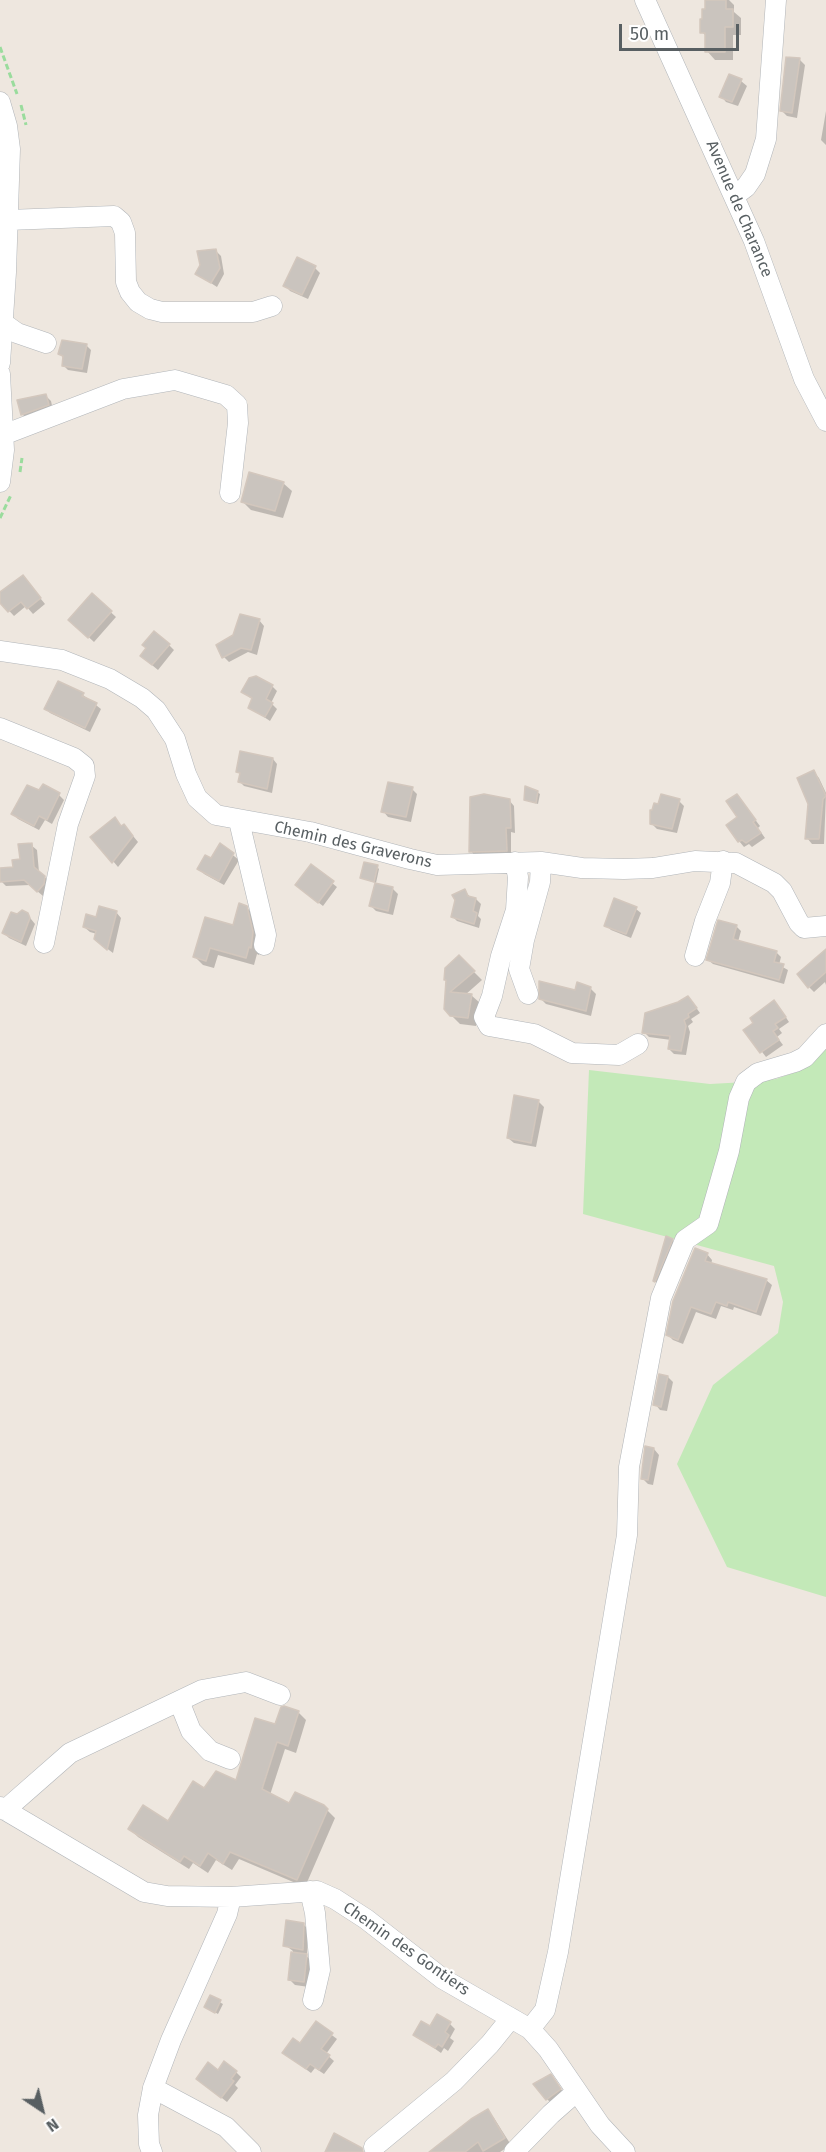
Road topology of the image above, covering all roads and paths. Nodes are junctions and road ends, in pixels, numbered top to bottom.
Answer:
1 (645, 0) edge
2 (776, 0) edge
3 (0, 102) edge
4 (734, 196) junction
5 (8, 220) junction
6 (272, 306) dead end
7 (3, 323) junction
8 (46, 343) dead end
9 (0, 356) edge
10 (0, 374) edge
11 (826, 421) edge
12 (3, 435) junction
13 (1, 471) edge
14 (230, 493) dead end
15 (0, 651) edge
16 (0, 728) edge
17 (239, 820) junction
18 (723, 861) junction
19 (515, 862) junction
20 (541, 862) junction
21 (826, 926) edge
22 (44, 943) dead end
23 (264, 945) dead end
24 (695, 956) dead end
25 (528, 994) dead end
26 (826, 1034) edge
27 (638, 1044) dead end
28 (280, 1695) dead end
29 (179, 1701) junction
30 (230, 1759) dead end
31 (3, 1809) edge
32 (310, 1892) junction
33 (231, 1897) junction
34 (313, 2000) dead end
35 (511, 2018) junction
36 (530, 2029) junction
37 (153, 2088) junction
38 (576, 2092) junction
39 (374, 2146) dead end
40 (152, 2152) edge
41 (251, 2152) edge
42 (514, 2152) edge
43 (625, 2152) edge

1 - 4 street, Avenue de Charance
2 - 4 street
3 - 5 street
4 - 11 street, Avenue de Charance
5 - 6 street
5 - 7 street
7 - 8 street
7 - 9 street
10 - 12 street
12 - 13 street
12 - 14 street
15 - 17 street, Chemin des Graverons
16 - 22 street
17 - 19 street, Chemin des Graverons
17 - 23 street
18 - 20 street, Chemin des Graverons
18 - 21 street, Chemin des Graverons
18 - 24 street
19 - 20 street, Chemin des Graverons
19 - 27 street
20 - 25 street
26 - 36 street
28 - 29 street
29 - 30 street
29 - 31 street
31 - 33 street, Chemin des Gontiers
32 - 33 street, Chemin des Gontiers
32 - 34 street
32 - 35 street, Chemin des Gontiers
33 - 37 street
35 - 36 street, Chemin des Gontiers
35 - 39 street
36 - 38 street, Chemin des Gontiers
37 - 40 street
37 - 41 street
38 - 42 street
38 - 43 street, Chemin des Gontiers

